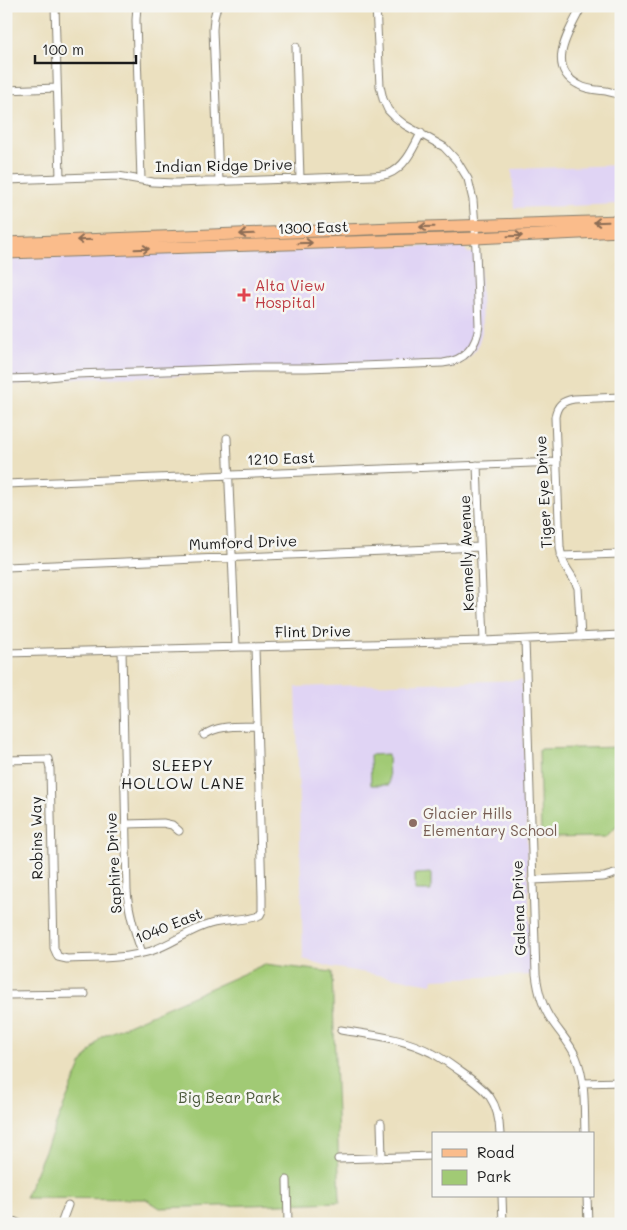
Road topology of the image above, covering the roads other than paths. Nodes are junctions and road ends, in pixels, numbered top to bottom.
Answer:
1 (55, 6) edge
2 (137, 6) edge
3 (217, 6) edge
4 (384, 6) edge
5 (582, 6) edge
6 (376, 7) edge
7 (296, 47) dead end
8 (57, 88) junction
9 (6, 90) edge
10 (621, 95) edge
11 (421, 133) junction
12 (60, 178) junction
13 (300, 179) junction
14 (6, 180) edge
15 (141, 180) junction
16 (219, 182) junction
17 (621, 221) edge
18 (621, 231) edge
19 (476, 232) junction
20 (6, 243) edge
21 (6, 254) edge
22 (6, 380) edge
23 (621, 397) edge
24 (227, 438) dead end
25 (557, 462) junction
26 (477, 465) junction
27 (228, 475) junction
28 (6, 484) edge
29 (480, 547) junction
30 (621, 554) edge
31 (561, 556) junction
32 (232, 557) junction
33 (6, 567) edge
34 (621, 635) edge
35 (581, 637) junction
36 (525, 640) junction
37 (484, 641) junction
38 (255, 647) junction
39 (236, 648) junction
40 (122, 650) junction
41 (6, 653) edge
42 (257, 726) junction
43 (204, 735) dead end
44 (6, 760) edge
45 (126, 824) junction
46 (179, 831) dead end
47 (621, 872) edge
48 (532, 880) junction
49 (142, 953) junction
50 (58, 957) joint
51 (85, 994) dead end
52 (6, 995) edge
53 (342, 1030) dead end
54 (621, 1082) edge
55 (583, 1083) junction
56 (381, 1123) dead end
57 (500, 1132) edge
58 (585, 1132) edge
59 (432, 1156) edge
60 (382, 1158) junction
61 (338, 1159) dead end
62 (287, 1180) dead end
63 (502, 1198) edge
64 (587, 1198) edge
65 (68, 1205) dead end
66 (6, 1218) edge
67 (20, 1224) edge
68 (61, 1224) edge
69 (288, 1224) edge
70 (503, 1224) edge
71 (588, 1224) edge

1 - 8 street
2 - 15 street
3 - 16 street
4 - 6 street
5 - 10 street
6 - 11 street
7 - 13 street
8 - 9 street
8 - 12 street
11 - 13 street, Indian Ridge Drive
11 - 19 street
12 - 14 street, Indian Ridge Drive
12 - 15 street, Indian Ridge Drive
13 - 16 street, Indian Ridge Drive
15 - 16 street, Indian Ridge Drive
17 -> 19 main road, 1300 East
19 -> 18 main road, 1300 East
19 -> 20 main road, 1300 East
21 -> 19 main road, 1300 East
19 - 22 street
23 - 25 street, Tiger Eye Drive
24 - 27 street
25 - 26 street, 1210 East
25 - 31 street, Tiger Eye Drive
26 - 27 street, 1210 East
26 - 29 street, Kennelly Avenue
27 - 28 street, 1210 East
27 - 32 street
29 - 32 street, Mumford Drive
29 - 37 street, Kennelly Avenue
30 - 31 street
31 - 35 street, Tiger Eye Drive
32 - 33 street, Mumford Drive
32 - 39 street
34 - 35 street, Flint Drive
35 - 36 street, Flint Drive
36 - 37 street, Flint Drive
36 - 48 street, Galena Drive
37 - 38 street, Flint Drive
38 - 39 street, Flint Drive
38 - 42 street
39 - 40 street, Flint Drive
40 - 41 street, Flint Drive
40 - 45 street, Saphire Drive
42 - 43 street
42 - 49 street, 1040 East
44 - 50 street, Robins Way
45 - 46 street
45 - 49 street, Saphire Drive
47 - 48 street
48 - 55 street, Galena Drive
49 - 50 street, 1040 East
51 - 52 street
53 - 57 street
54 - 55 street
55 - 58 street, Galena Drive
56 - 60 street
59 - 60 street
60 - 61 street
62 - 69 street
63 - 70 street
64 - 71 street
65 - 68 street
66 - 67 street

